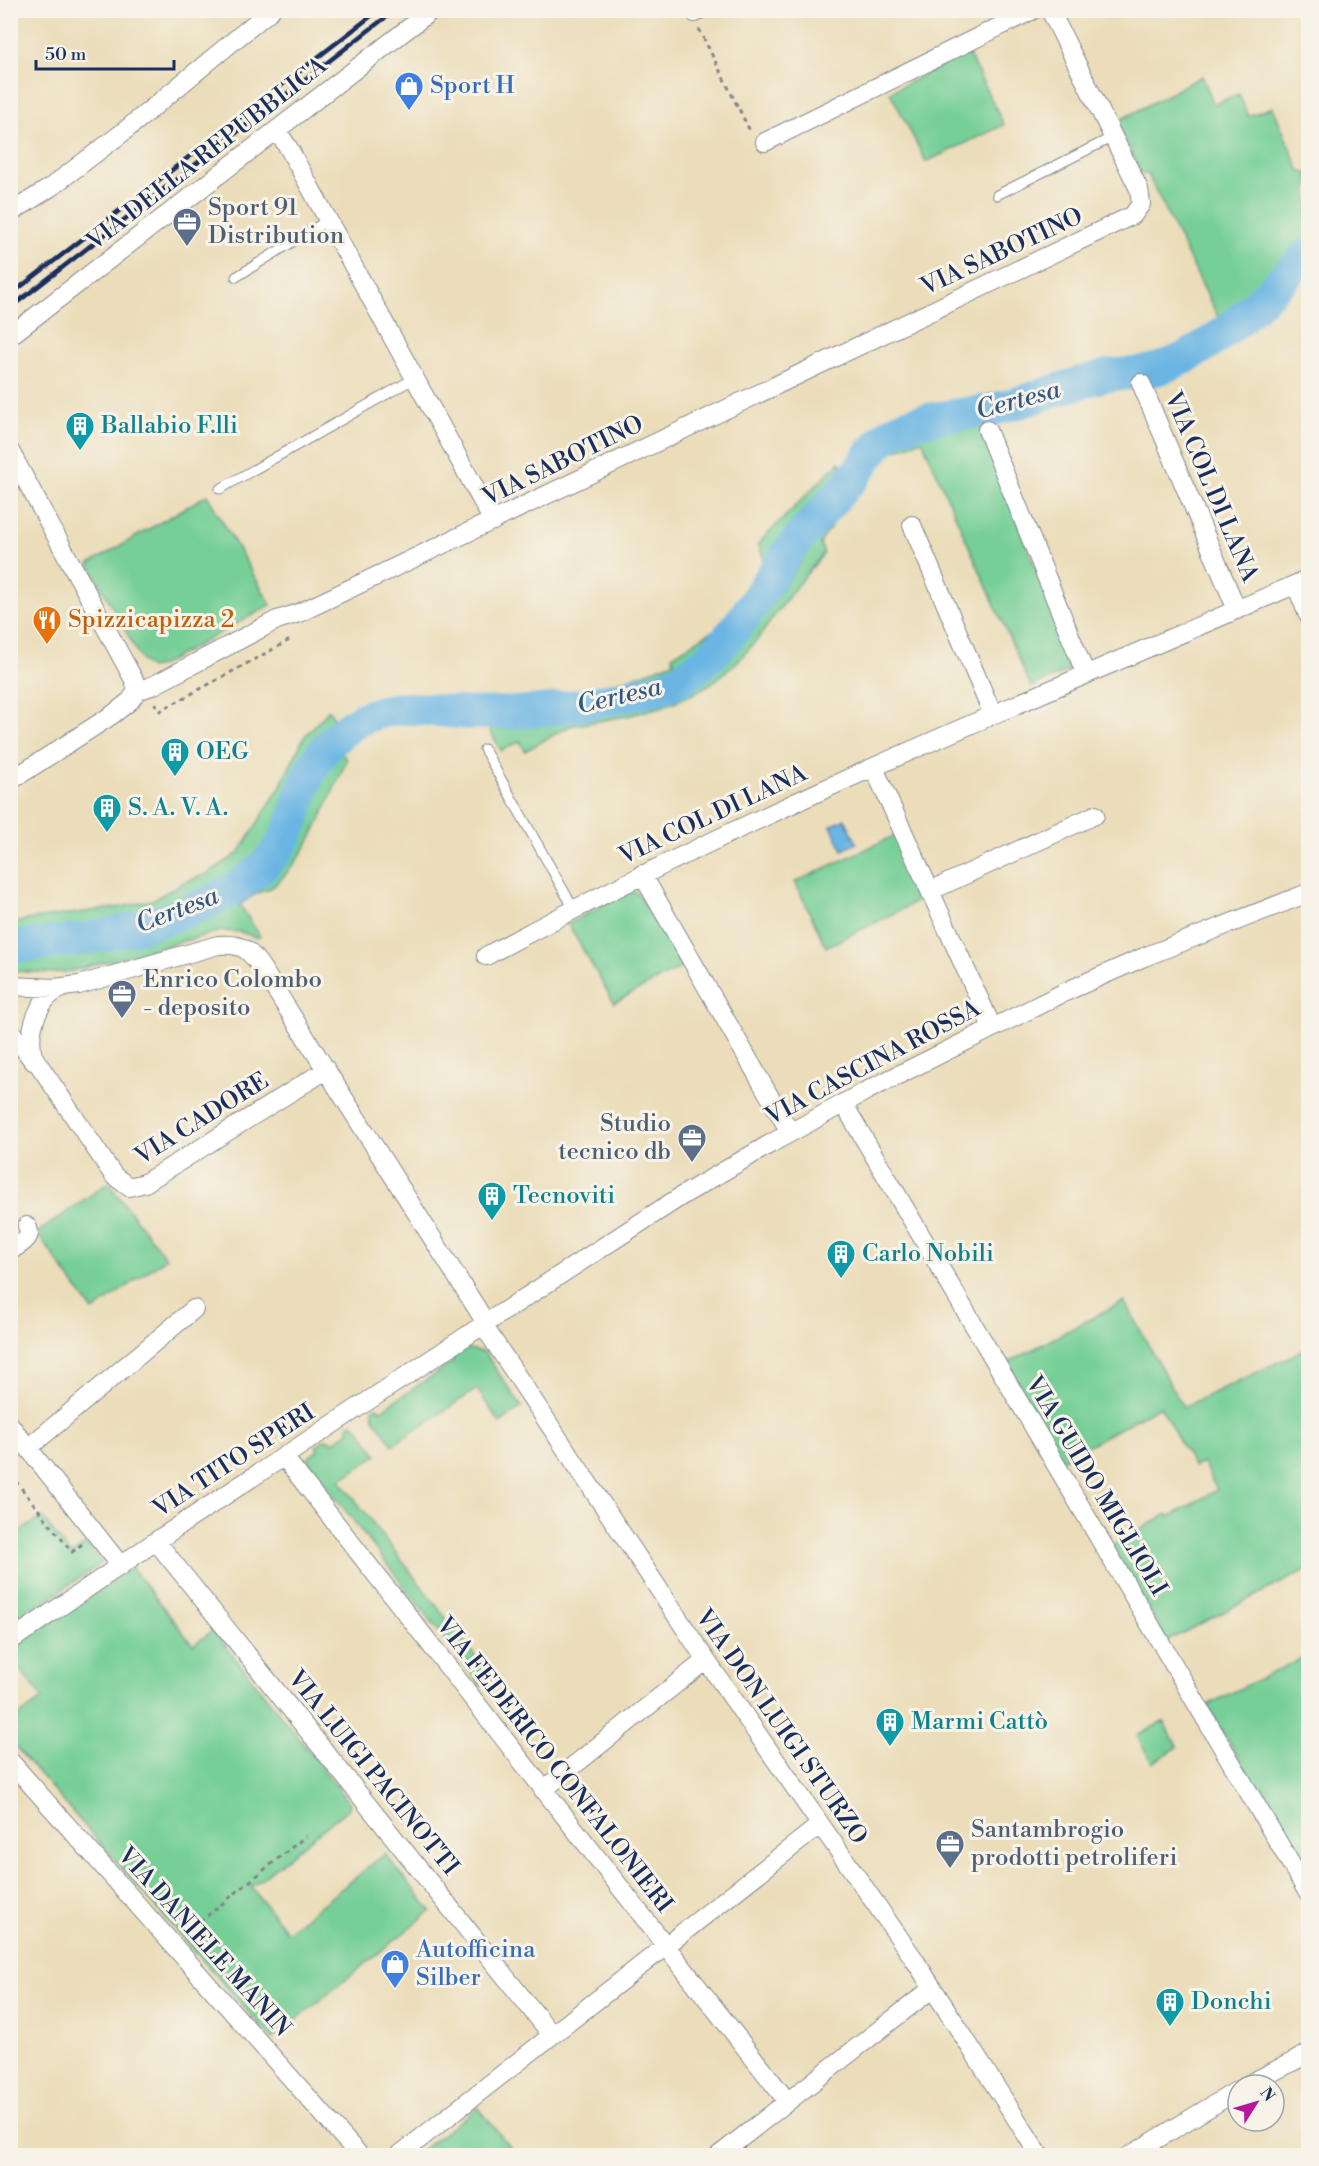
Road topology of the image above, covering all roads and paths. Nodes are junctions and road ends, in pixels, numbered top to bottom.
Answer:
1 (271, 10) edge
2 (432, 10) edge
3 (1033, 10) edge
4 (1050, 10) edge
5 (696, 11) edge
6 (277, 130) junction
7 (1113, 137) junction
8 (765, 141) joint
9 (997, 195) dead end
10 (10, 213) edge
11 (328, 220) junction
12 (236, 277) dead end
13 (10, 336) edge
14 (415, 378) junction
15 (1141, 382) dead end
16 (987, 430) dead end
17 (10, 451) edge
18 (220, 489) dead end
19 (493, 521) junction
20 (912, 525) dead end
21 (1302, 582) edge
22 (1237, 610) junction
23 (1308, 615) edge
24 (1086, 675) junction
25 (137, 691) junction
26 (993, 715) junction
27 (484, 749) dead end
28 (874, 768) junction
29 (10, 781) edge
30 (1095, 815) dead end
31 (642, 874) junction
32 (930, 891) junction
33 (1308, 893) edge
34 (574, 909) junction
35 (486, 956) dead end
36 (10, 986) edge
37 (67, 987) junction
38 (992, 1027) junction
39 (10, 1030) edge
40 (40, 1069) junction
41 (326, 1070) junction
42 (843, 1103) junction
43 (790, 1132) junction
44 (27, 1226) dead end
45 (10, 1251) edge
46 (194, 1309) dead end
47 (484, 1324) junction
48 (10, 1425) edge
49 (28, 1448) junction
50 (284, 1457) junction
51 (10, 1474) edge
52 (96, 1533) junction
53 (156, 1541) junction
54 (121, 1566) junction
55 (10, 1641) edge
56 (706, 1660) junction
57 (10, 1761) edge
58 (543, 1790) junction
59 (820, 1825) junction
60 (306, 1836) dead end
61 (1305, 1881) edge
62 (173, 1944) junction
63 (666, 1946) junction
64 (933, 1988) junction
65 (552, 2035) junction
66 (1308, 2054) edge
67 (1271, 2073) edge
68 (1226, 2097) edge
69 (787, 2101) junction
70 (360, 2156) edge
71 (398, 2156) edge
72 (718, 2156) edge
73 (1040, 2156) edge
74 (1129, 2156) edge

1 - 10 street
2 - 6 street, VIA DELLA REPUBBLICA
3 - 8 street
4 - 7 street
5 - 8 path
6 - 11 street
6 - 13 street, VIA DELLA REPUBBLICA
7 - 9 lane
7 - 19 street, VIA SABOTINO
11 - 12 lane
11 - 14 street
14 - 18 lane
14 - 19 street
15 - 22 street, VIA COL DI LANA
16 - 24 street
17 - 25 street
19 - 25 street, VIA SABOTINO
20 - 26 street
21 - 22 street, VIA COL DI LANA
21 - 23 street
22 - 24 street, VIA COL DI LANA
24 - 26 street, VIA COL DI LANA
25 - 29 street, VIA SABOTINO
26 - 28 street, VIA COL DI LANA
27 - 34 lane
28 - 31 street, VIA COL DI LANA
28 - 32 street
30 - 32 street
31 - 34 street, VIA COL DI LANA
31 - 43 street
32 - 38 street
33 - 38 street, VIA CASCINA ROSSA
34 - 35 street, VIA COL DI LANA
36 - 37 street, VIA CADORE
37 - 40 street, VIA CADORE
37 - 41 street, VIA CADORE
38 - 42 street, VIA CASCINA ROSSA
39 - 40 street
40 - 41 street, VIA CADORE
41 - 47 street, VIA CADORE
42 - 43 street, VIA CASCINA ROSSA
42 - 61 street, VIA GUIDO MIGLIOLI
43 - 47 street, VIA CASCINA ROSSA
44 - 45 street
46 - 49 street
47 - 50 street, VIA TITO SPERI
47 - 56 street, VIA DON LUIGI STURZO
48 - 49 street
49 - 52 street
50 - 53 street, VIA TITO SPERI
50 - 58 street, VIA FEDERICO CONFALONIERI
51 - 52 path
52 - 54 street
53 - 54 street, VIA TITO SPERI
53 - 65 street, VIA LUIGI PACINOTTI
54 - 55 street, VIA TITO SPERI
56 - 58 street
56 - 59 street, VIA DON LUIGI STURZO
57 - 62 street, VIA DANIELE MANIN
58 - 63 street, VIA FEDERICO CONFALONIERI
59 - 63 street
59 - 64 street, VIA DON LUIGI STURZO
60 - 62 path
62 - 70 street, VIA DANIELE MANIN
63 - 65 street
63 - 69 street, VIA FEDERICO CONFALONIERI
64 - 69 street
64 - 73 street, VIA DON LUIGI STURZO
65 - 71 street
66 - 67 street
68 - 74 street
69 - 72 street

